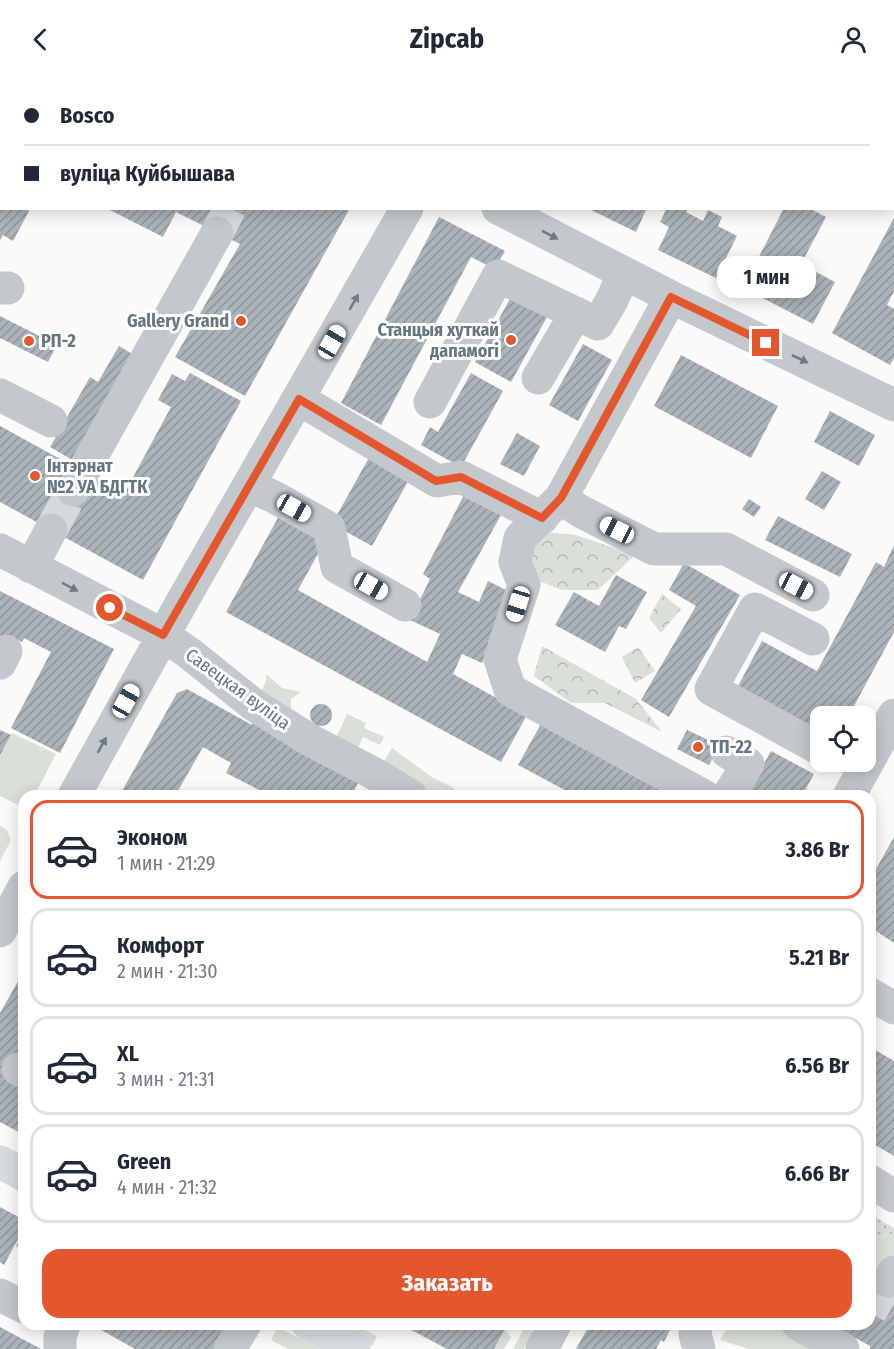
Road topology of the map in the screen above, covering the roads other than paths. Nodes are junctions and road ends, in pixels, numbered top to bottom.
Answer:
1 (406, 210) edge
2 (502, 210) edge
3 (217, 233) tunnel mouth
4 (624, 273) junction
5 (671, 297) junction
6 (576, 313) junction
7 (538, 378) dead end
8 (0, 395) edge
9 (299, 399) junction
10 (430, 402) dead end
11 (894, 405) edge
12 (51, 422) dead end
13 (249, 485) junction
14 (73, 490) tunnel mouth
15 (552, 508) junction
16 (51, 530) tunnel mouth
17 (0, 550) edge
18 (31, 567) junction
19 (813, 595) dead end
20 (405, 605) dead end
21 (163, 635) junction
22 (813, 639) dead end
23 (894, 715) edge
24 (810, 743) edge
25 (727, 752) dead end
26 (850, 778) edge
27 (77, 790) edge
28 (401, 790) edge
29 (693, 790) edge
30 (732, 790) edge
31 (18, 898) edge
32 (0, 931) edge
33 (876, 998) edge
34 (894, 1008) edge
35 (0, 1162) edge
36 (18, 1172) edge
37 (876, 1185) edge
38 (894, 1196) edge
39 (0, 1295) edge
40 (18, 1304) edge
41 (241, 1330) edge
42 (262, 1330) edge
43 (319, 1330) edge
44 (695, 1330) edge
45 (813, 1330) edge
46 (849, 1345) edge
47 (230, 1349) edge
48 (251, 1349) edge
49 (354, 1349) edge
50 (699, 1349) edge

9 -> 1 street
2 -> 4 street
3 - 14 street
4 - 5 street
4 - 6 street
5 -> 11 street
5 - 15 street
6 - 7 street
6 - 10 street
8 - 12 street
9 - 13 street
9 - 15 street
13 - 20 street
13 - 21 street
15 - 19 street
15 - 29 street
16 - 18 street
17 - 18 street, Савецкая вуліца
18 -> 21 street, Савецкая вуліца
27 -> 21 street
21 - 28 street, Савецкая вуліца
22 - 24 street
23 - 26 street
25 - 30 street
31 - 32 street
33 - 34 street
35 - 36 main road
37 - 38 street
39 - 40 street
41 - 47 street
42 - 48 street
43 - 49 main road
44 - 50 street
45 - 46 street

